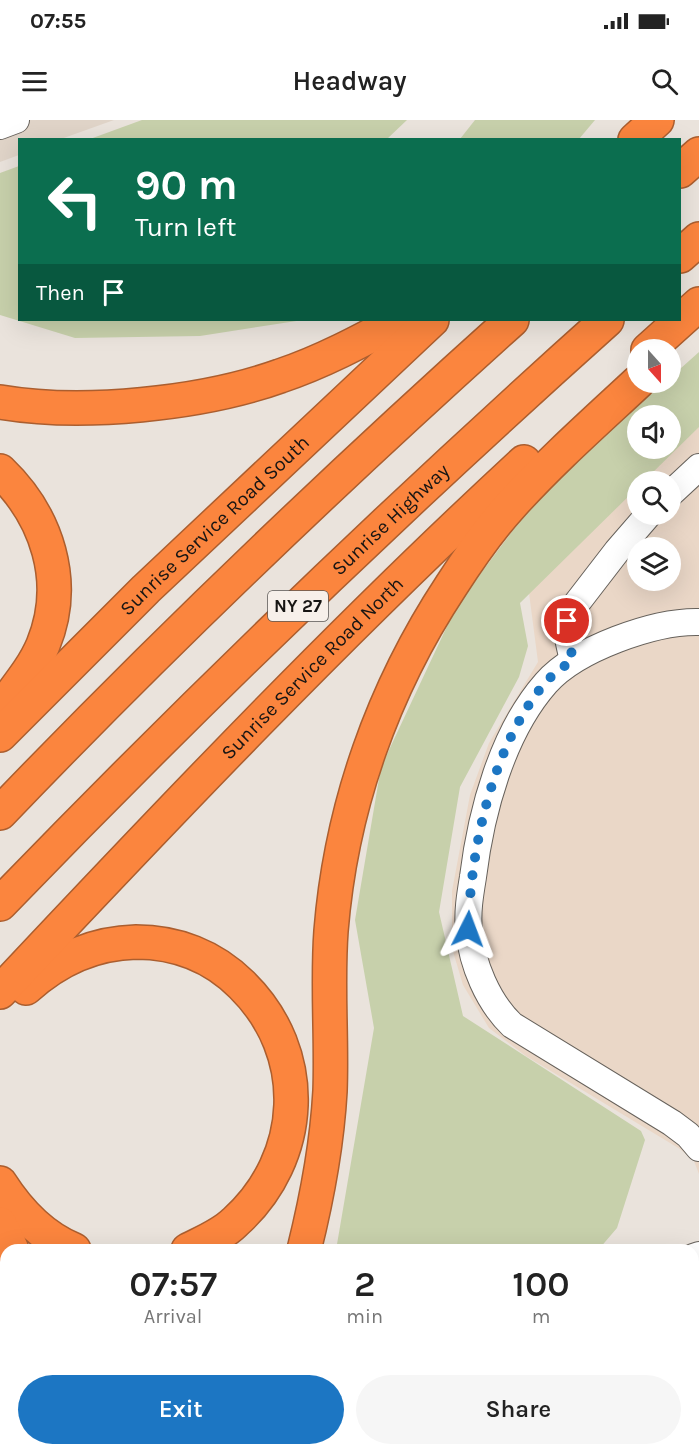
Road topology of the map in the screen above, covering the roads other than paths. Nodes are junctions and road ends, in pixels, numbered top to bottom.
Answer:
1 (16, 120) edge
2 (657, 120) edge
3 (0, 126) edge
4 (637, 138) edge
5 (699, 154) edge
6 (681, 170) edge
7 (699, 239) edge
8 (681, 255) edge
9 (699, 304) edge
10 (681, 320) edge
11 (398, 321) edge
12 (431, 321) edge
13 (511, 321) edge
14 (606, 321) edge
15 (680, 321) edge
16 (699, 321) edge
17 (660, 339) edge
18 (681, 340) edge
19 (627, 369) edge
20 (627, 392) edge
21 (0, 402) edge
22 (699, 467) edge
23 (0, 471) edge
24 (681, 484) edge
25 (639, 525) edge
26 (699, 622) edge
27 (573, 660) junction
28 (0, 710) edge
29 (0, 735) edge
30 (0, 813) edge
31 (0, 904) edge
32 (0, 992) edge
33 (0, 1011) edge
34 (699, 1148) edge
35 (0, 1183) edge
36 (0, 1224) edge
37 (9, 1244) edge
38 (63, 1244) edge
39 (201, 1244) edge
40 (305, 1244) edge

1 - 3 street
2 - 4 highway
5 - 6 highway
7 - 8 highway
9 - 10 highway
11 - 21 highway
12 - 29 highway, Sunrise Service Road South
13 - 30 highway
14 - 31 highway, Sunrise Highway / NY 27
15 - 17 highway
16 - 18 highway
19 - 32 highway, Sunrise Service Road North
20 - 40 highway
22 - 24 street
23 - 28 highway
25 - 27 street
26 - 27 street
27 - 34 street
33 - 39 highway
35 - 38 highway
36 - 37 highway

